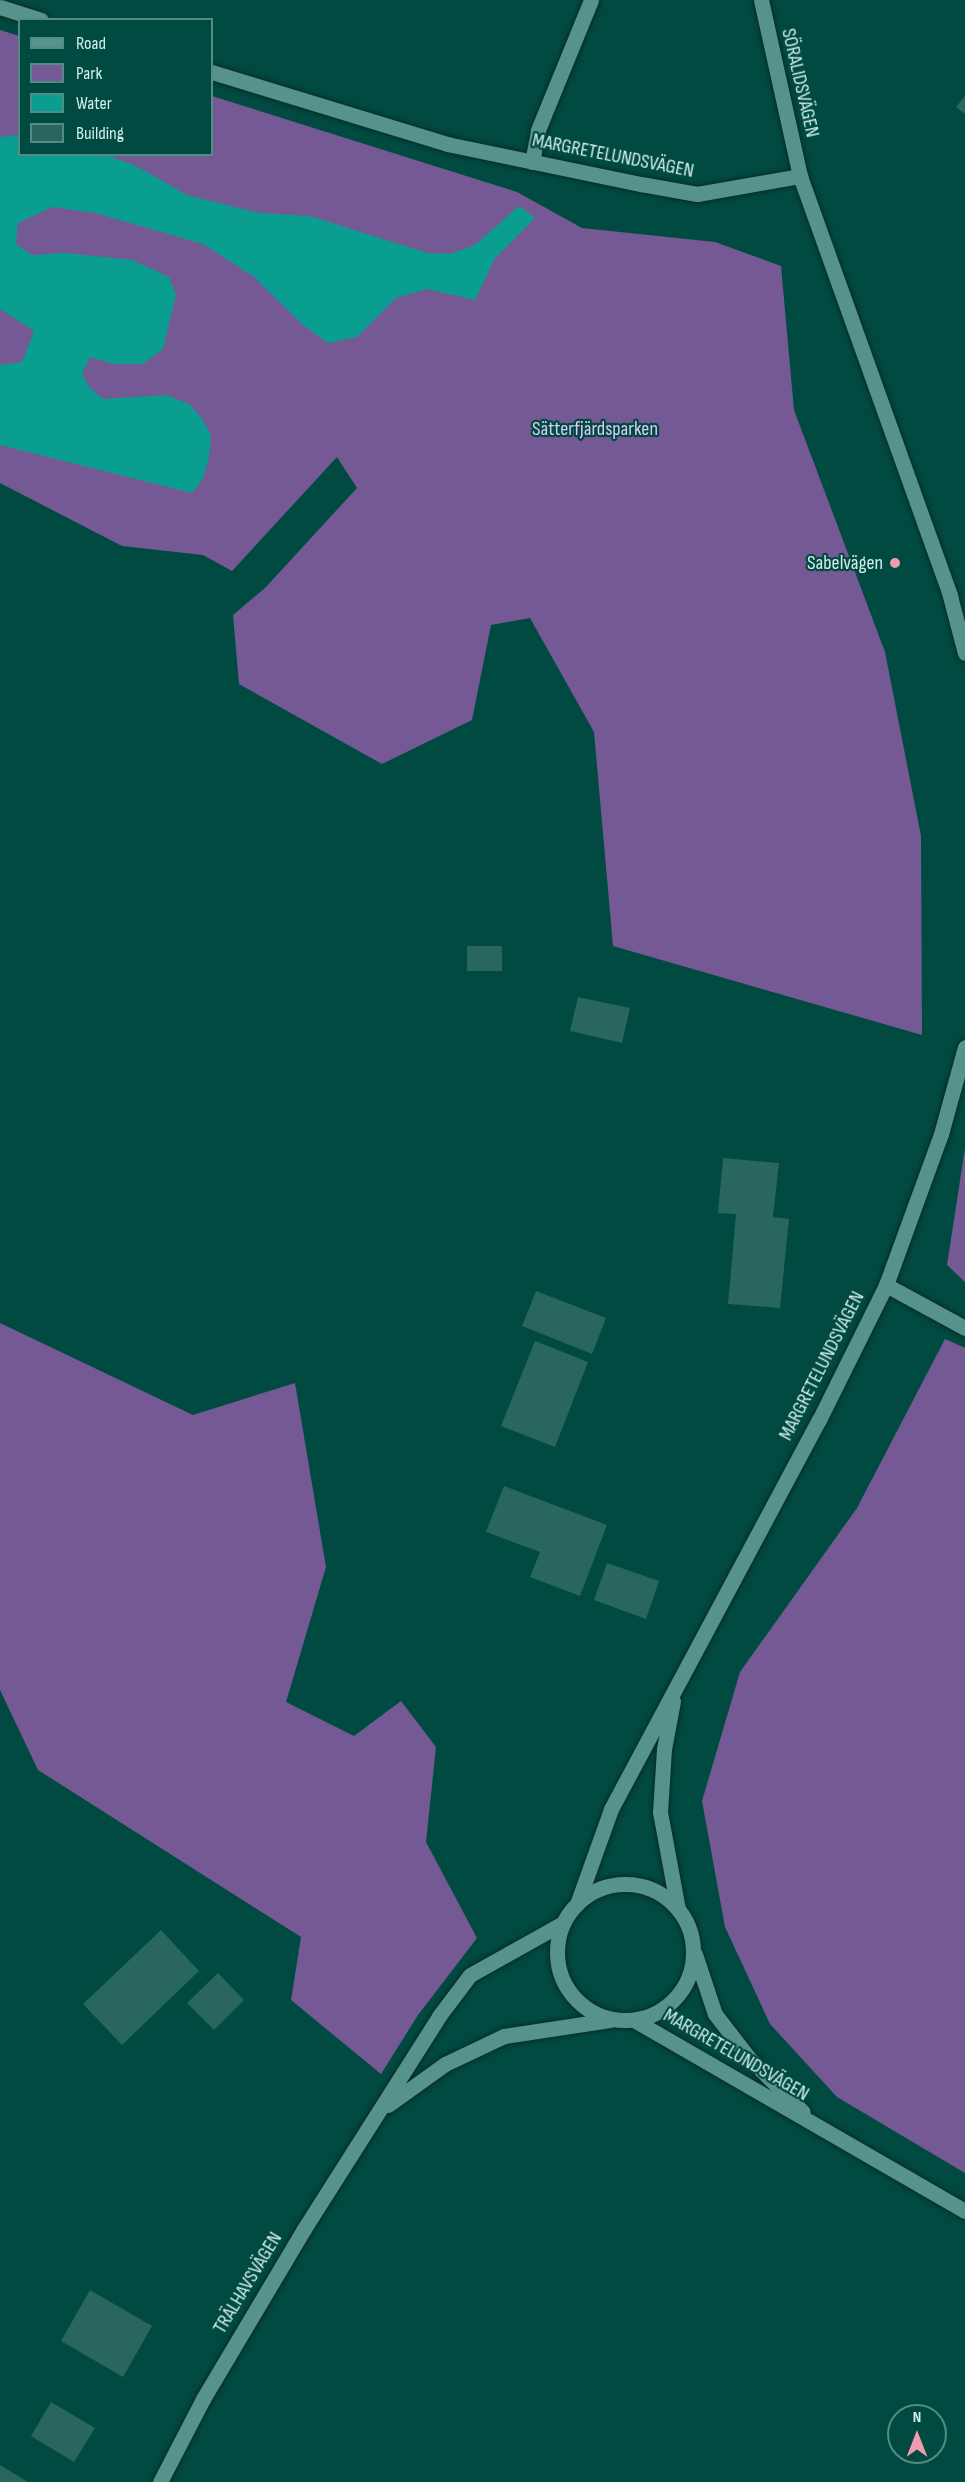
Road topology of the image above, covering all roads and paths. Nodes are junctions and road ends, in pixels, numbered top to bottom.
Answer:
1 (591, 0) edge
2 (761, 0) edge
3 (0, 7) edge
4 (34, 18) edge
5 (213, 72) edge
6 (532, 162) junction
7 (800, 176) junction
8 (965, 653) edge
9 (965, 1047) edge
10 (886, 1285) junction
11 (965, 1328) edge
12 (675, 1686) junction
13 (576, 1904) junction
14 (678, 1909) junction
15 (563, 1923) junction
16 (694, 1950) junction
17 (610, 2020) junction
18 (634, 2020) junction
19 (381, 2110) junction
20 (817, 2126) junction
21 (965, 2211) edge
22 (160, 2482) edge

1 - 6 street
2 - 7 street, SÖRALIDSVÄGEN
3 - 4 street
5 - 6 street, MARGRETELUNDSVÄGEN
6 - 7 street, MARGRETELUNDSVÄGEN
7 - 8 street
9 - 10 street, MARGRETELUNDSVÄGEN
10 - 11 street
10 - 12 street, MARGRETELUNDSVÄGEN
12 - 13 street, MARGRETELUNDSVÄGEN
12 - 14 street, MARGRETELUNDSVÄGEN
13 - 14 street
13 - 15 street
14 - 16 street
15 - 17 street
15 - 19 street, TRÄLHAVSVÄGEN
16 - 18 street
16 - 20 street, MARGRETELUNDSVÄGEN
17 - 18 street
17 - 19 street, TRÄLHAVSVÄGEN
18 - 20 street, MARGRETELUNDSVÄGEN
19 - 22 street, TRÄLHAVSVÄGEN
20 - 21 street, MARGRETELUNDSVÄGEN

